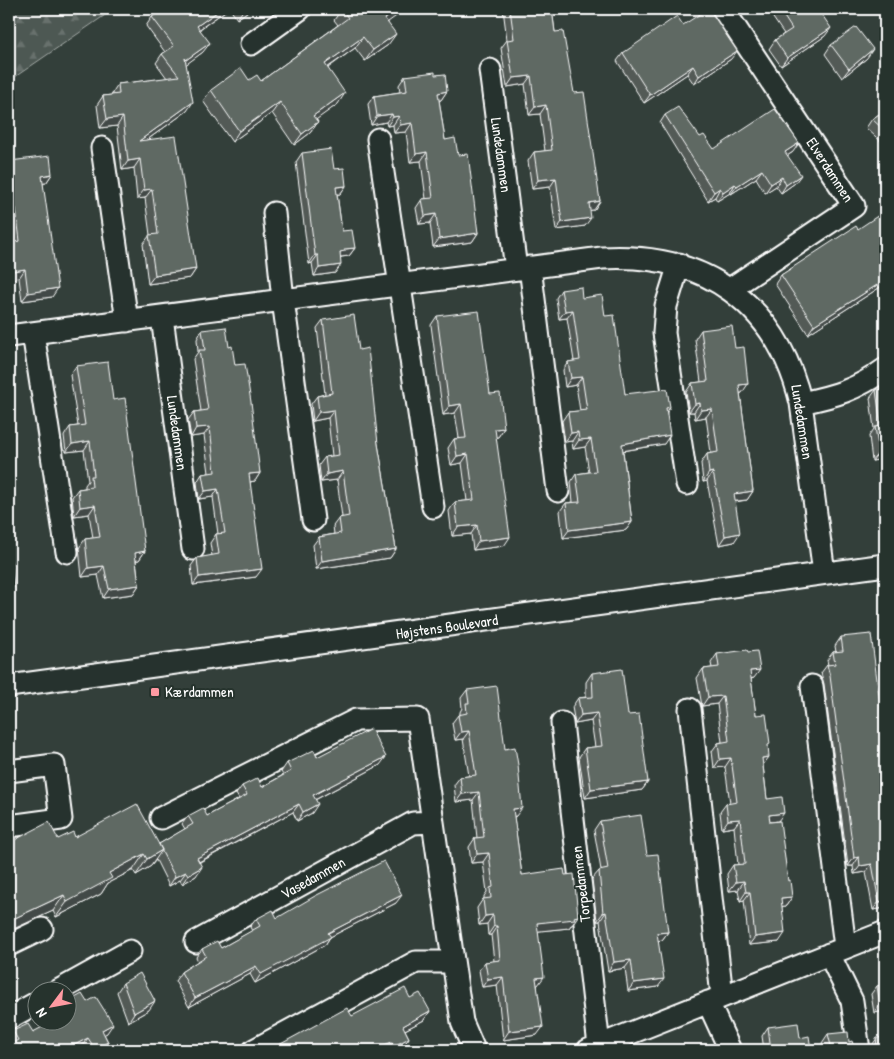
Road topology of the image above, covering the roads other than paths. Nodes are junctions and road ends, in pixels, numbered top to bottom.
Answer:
1 (300, 9) edge
2 (723, 9) edge
3 (251, 44) dead end
4 (490, 70) dead end
5 (378, 139) dead end
6 (102, 148) dead end
7 (274, 213) dead end
8 (679, 264) junction
9 (523, 268) junction
10 (401, 284) junction
11 (730, 289) junction
12 (283, 300) junction
13 (162, 317) junction
14 (127, 321) junction
15 (33, 333) junction
16 (9, 336) edge
17 (885, 369) edge
18 (801, 403) junction
19 (687, 484) dead end
20 (558, 491) dead end
21 (433, 507) dead end
22 (313, 520) dead end
23 (192, 548) dead end
24 (67, 552) dead end
25 (885, 565) edge
26 (824, 573) junction
27 (9, 686) edge
28 (812, 686) dead end
29 (690, 709) dead end
30 (562, 723) dead end
31 (9, 771) edge
32 (161, 818) dead end
33 (433, 822) junction
34 (9, 826) edge
35 (42, 929) dead end
36 (885, 932) edge
37 (196, 942) dead end
38 (9, 945) edge
39 (837, 950) junction
40 (130, 951) dead end
41 (453, 962) junction
42 (74, 982) edge
43 (715, 999) junction
44 (28, 1008) edge
45 (9, 1018) edge
46 (594, 1048) edge
47 (254, 1050) edge
48 (474, 1050) edge
49 (730, 1050) edge
50 (859, 1050) edge

1 - 3 street
2 - 11 street, Elverdammen
4 - 9 street, Lundedammen
5 - 10 street
6 - 14 street
7 - 12 street
8 - 9 street, Lundedammen
8 - 11 street, Lundedammen
8 - 19 street
9 - 10 street, Lundedammen
9 - 20 street, Lundedammen
10 - 12 street, Lundedammen
10 - 21 street
11 - 18 street, Lundedammen
12 - 13 street, Lundedammen
12 - 22 street
13 - 14 street, Lundedammen
13 - 23 street, Lundedammen
14 - 15 street, Lundedammen
15 - 16 street, Lundedammen
15 - 24 street
17 - 18 street
18 - 26 street, Lundedammen
25 - 26 street, Højstens Boulevard
26 - 27 street, Højstens Boulevard
28 - 39 street
29 - 43 street
30 - 46 street, Torpedammen
31 - 34 street
32 - 33 street
33 - 37 street, Vasedammen
33 - 41 street
35 - 38 street
36 - 39 street, Torpedammen
39 - 43 street, Torpedammen
39 - 50 street
40 - 42 street
41 - 47 street
41 - 48 street
43 - 46 street, Torpedammen
43 - 49 street
44 - 45 street

